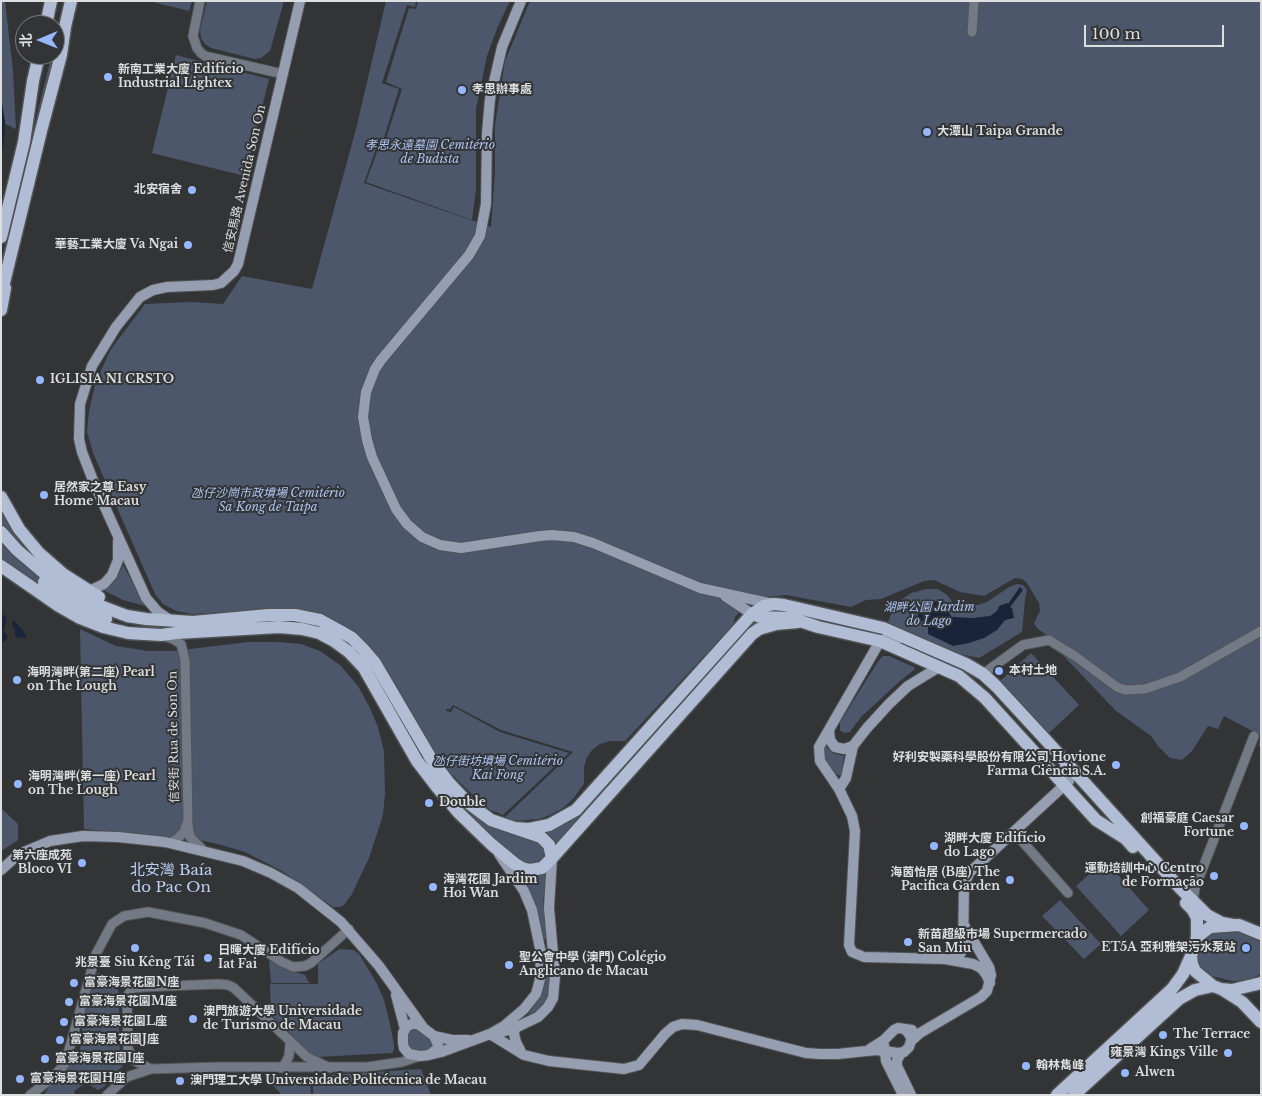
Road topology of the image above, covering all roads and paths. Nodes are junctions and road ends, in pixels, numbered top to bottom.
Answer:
1 (51, 1) edge
2 (72, 1) edge
3 (200, 1) edge
4 (300, 1) edge
5 (522, 1) edge
6 (974, 1) edge
7 (48, 15) edge
8 (972, 32) dead end
9 (37, 65) edge
10 (283, 74) junction
11 (1, 237) edge
12 (14, 242) junction
13 (1, 295) edge
14 (1, 310) edge
15 (1, 497) edge
16 (1, 532) edge
17 (118, 535) junction
18 (1, 544) edge
19 (1, 566) edge
20 (41, 576) junction
21 (89, 591) junction
22 (722, 594) junction
23 (774, 604) junction
24 (752, 614) junction
25 (170, 620) junction
26 (798, 622) junction
27 (1261, 631) edge
28 (176, 633) junction
29 (161, 635) junction
30 (908, 638) junction
31 (880, 641) junction
32 (939, 667) junction
33 (983, 674) junction
34 (829, 730) junction
35 (1254, 736) dead end
36 (1044, 738) junction
37 (853, 746) junction
38 (1065, 785) junction
39 (840, 789) junction
40 (188, 820) junction
41 (514, 828) junction
42 (1014, 832) junction
43 (169, 843) junction
44 (491, 844) junction
45 (204, 852) junction
46 (552, 858) junction
47 (1, 870) edge
48 (1180, 888) junction
49 (1195, 888) junction
50 (1068, 893) dead end
51 (1193, 901) junction
52 (963, 924) junction
53 (1233, 924) junction
54 (349, 930) junction
55 (1261, 934) edge
56 (1197, 937) junction
57 (553, 949) junction
58 (541, 953) junction
59 (1191, 956) junction
60 (945, 960) junction
61 (990, 983) junction
62 (1261, 983) edge
63 (393, 987) junction
64 (1217, 988) junction
65 (536, 994) junction
66 (1261, 1022) edge
67 (422, 1026) junction
68 (930, 1026) junction
69 (515, 1028) junction
70 (405, 1029) junction
71 (906, 1030) junction
72 (490, 1034) junction
73 (434, 1036) junction
74 (477, 1040) junction
75 (912, 1041) junction
76 (290, 1043) junction
77 (403, 1043) junction
78 (885, 1047) junction
79 (522, 1054) junction
80 (425, 1056) junction
81 (393, 1062) junction
82 (281, 1068) junction
83 (330, 1068) junction
84 (151, 1069) junction
85 (30, 1095) edge
86 (106, 1095) edge
87 (903, 1095) edge
88 (911, 1095) edge
89 (1056, 1095) edge
90 (1074, 1095) edge

1 - 7 main road
2 - 12 main road
3 - 10 street
4 - 10 street, 信安馬路 Avenida Son On
5 - 22 street
6 - 8 street
9 - 11 main road
10 - 17 street, 信安馬路 Avenida Son On
12 - 13 main road
12 - 14 main road
15 - 21 main road
16 - 20 main road
17 - 21 street
17 - 25 street, 信安馬路 Avenida Son On
18 - 20 main road
19 - 29 main road
20 - 25 main road
20 - 28 main road
21 - 25 main road
22 - 23 street
22 - 24 street
23 - 24 main road
23 - 30 main road
24 - 26 main road
24 - 41 main road
25 - 41 main road
26 - 31 main road
26 - 46 main road
27 - 33 street
28 - 29 main road
28 - 44 main road
29 - 40 street, 信安街 Rua de Son On
30 - 31 street
30 - 33 main road
31 - 32 main road
31 - 34 street
32 - 37 street
32 - 38 main road
33 - 36 main road
34 - 37 street
34 - 39 street
35 - 49 street
36 - 38 street
36 - 48 main road
37 - 39 street
38 - 42 street
38 - 56 main road
39 - 60 street
40 - 43 street, 信安街 Rua de Son On
40 - 45 street
41 - 46 main road
42 - 50 street
42 - 52 street
43 - 45 street
43 - 47 street
44 - 46 main road
44 - 58 street
45 - 54 street
46 - 57 street
48 - 49 street
48 - 51 main road
49 - 51 street
51 - 53 main road
52 - 60 street
52 - 61 street
53 - 55 main road
53 - 56 main road
54 - 63 street
54 - 85 street
56 - 59 main road
57 - 58 street
57 - 69 street
58 - 65 street
59 - 64 main road
59 - 89 main road
60 - 61 street
61 - 68 street
62 - 64 main road
63 - 67 street
63 - 70 street
64 - 66 main road
64 - 90 main road
65 - 69 street
65 - 72 street
67 - 70 street
67 - 73 street
68 - 71 street
68 - 75 street
69 - 72 street
69 - 79 street
70 - 77 street
71 - 75 street
71 - 78 street
72 - 74 street
72 - 79 street
73 - 74 street
73 - 80 street
74 - 80 street
75 - 78 street
76 - 82 street
76 - 83 street
76 - 84 street
77 - 80 street
77 - 81 street
78 - 79 street
78 - 87 street
78 - 88 street
80 - 81 street
81 - 83 street
82 - 83 street
82 - 84 street
84 - 86 street

